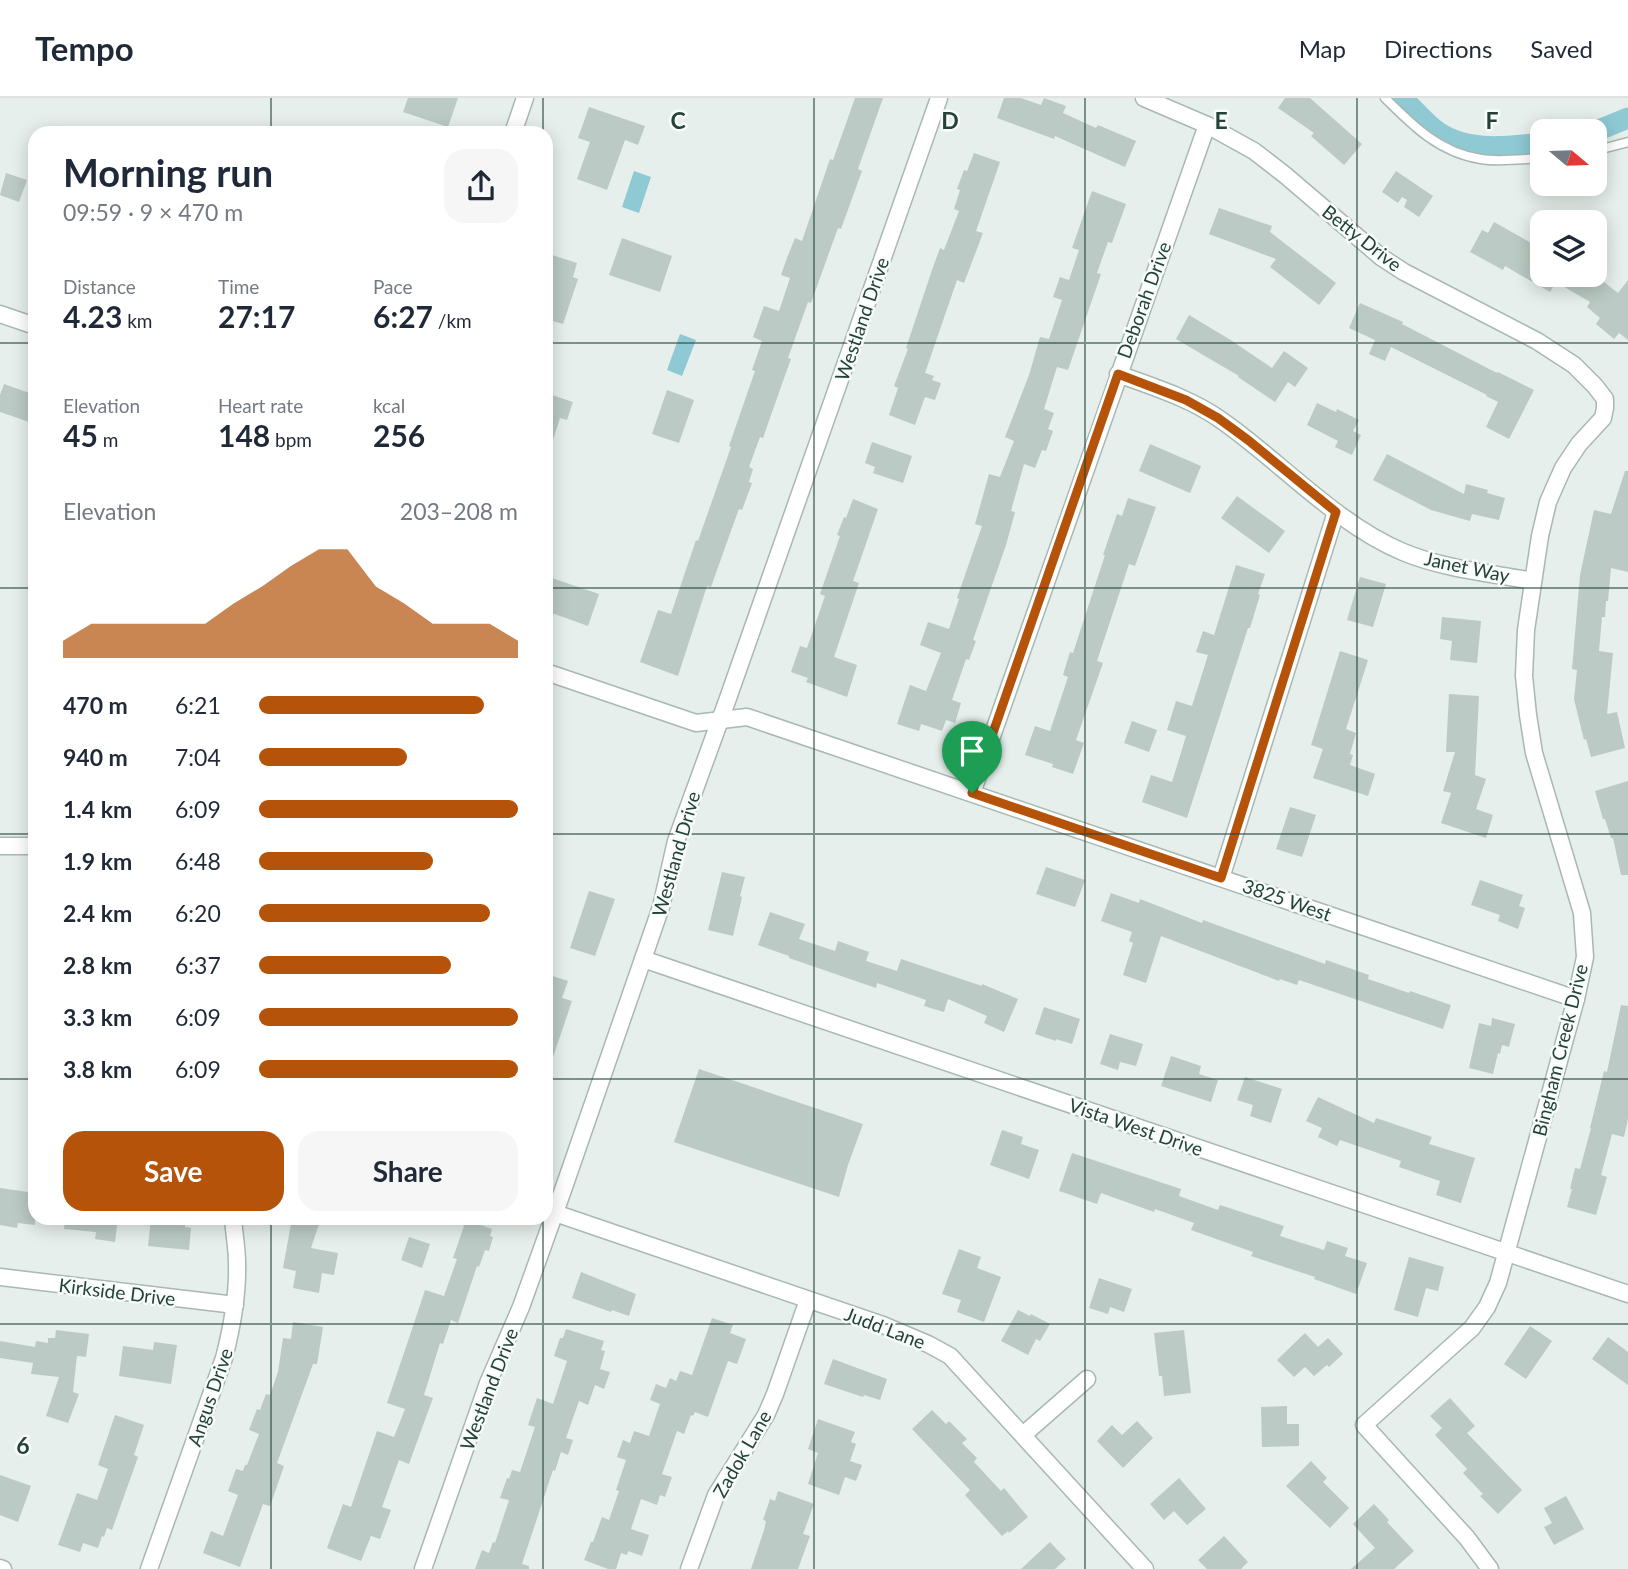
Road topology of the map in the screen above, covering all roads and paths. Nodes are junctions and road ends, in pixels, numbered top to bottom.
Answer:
1 (525, 98) edge
2 (939, 98) edge
3 (1144, 98) edge
4 (1385, 98) edge
5 (1207, 124) junction
6 (515, 126) edge
7 (1628, 142) edge
8 (1607, 148) edge
9 (1530, 158) edge
10 (0, 314) edge
11 (28, 324) edge
12 (1118, 374) junction
13 (1605, 408) joint
14 (1336, 512) junction
15 (1533, 581) junction
16 (553, 675) edge
17 (720, 720) junction
18 (972, 793) junction
19 (0, 846) edge
20 (28, 846) edge
21 (1221, 878) junction
22 (643, 959) junction
23 (1576, 999) junction
24 (553, 1203) edge
25 (553, 1212) edge
26 (234, 1225) edge
27 (546, 1225) edge
28 (1506, 1254) junction
29 (0, 1276) edge
30 (1628, 1294) edge
31 (808, 1300) junction
32 (235, 1305) junction
33 (1087, 1379) dead end
34 (1023, 1435) junction
35 (149, 1569) edge
36 (424, 1569) edge
37 (689, 1569) edge
38 (1145, 1569) edge
39 (1490, 1569) edge

1 - 6 street
2 - 17 street, Westland Drive
3 - 5 street, Betty Drive
4 - 9 lane
5 - 12 street, Deborah Drive
5 - 13 street, Betty Drive
7 - 8 lane
10 - 11 street
12 - 14 street, Janet Way
12 - 18 street, Deborah Drive
13 - 15 street, Bingham Creek Drive
14 - 15 street, Janet Way
14 - 21 street
15 - 23 street, Bingham Creek Drive
16 - 17 street, 3825 West
17 - 18 street, 3825 West
17 - 22 street, Westland Drive
18 - 21 street, 3825 West
19 - 20 street
21 - 23 street, 3825 West
22 - 24 street, Westland Drive
22 - 28 street, Vista West Drive
23 - 28 street, Bingham Creek Drive
25 - 31 street, Judd Lane
26 - 32 street, Angus Drive
27 - 36 street, Westland Drive
28 - 30 street, Vista West Drive
28 - 39 street, Bingham Creek Drive
29 - 32 street, Kirkside Drive
31 - 34 street, Judd Lane
31 - 37 street, Zadok Lane
32 - 35 street, Angus Drive
33 - 34 street
34 - 38 street, Judd Lane

